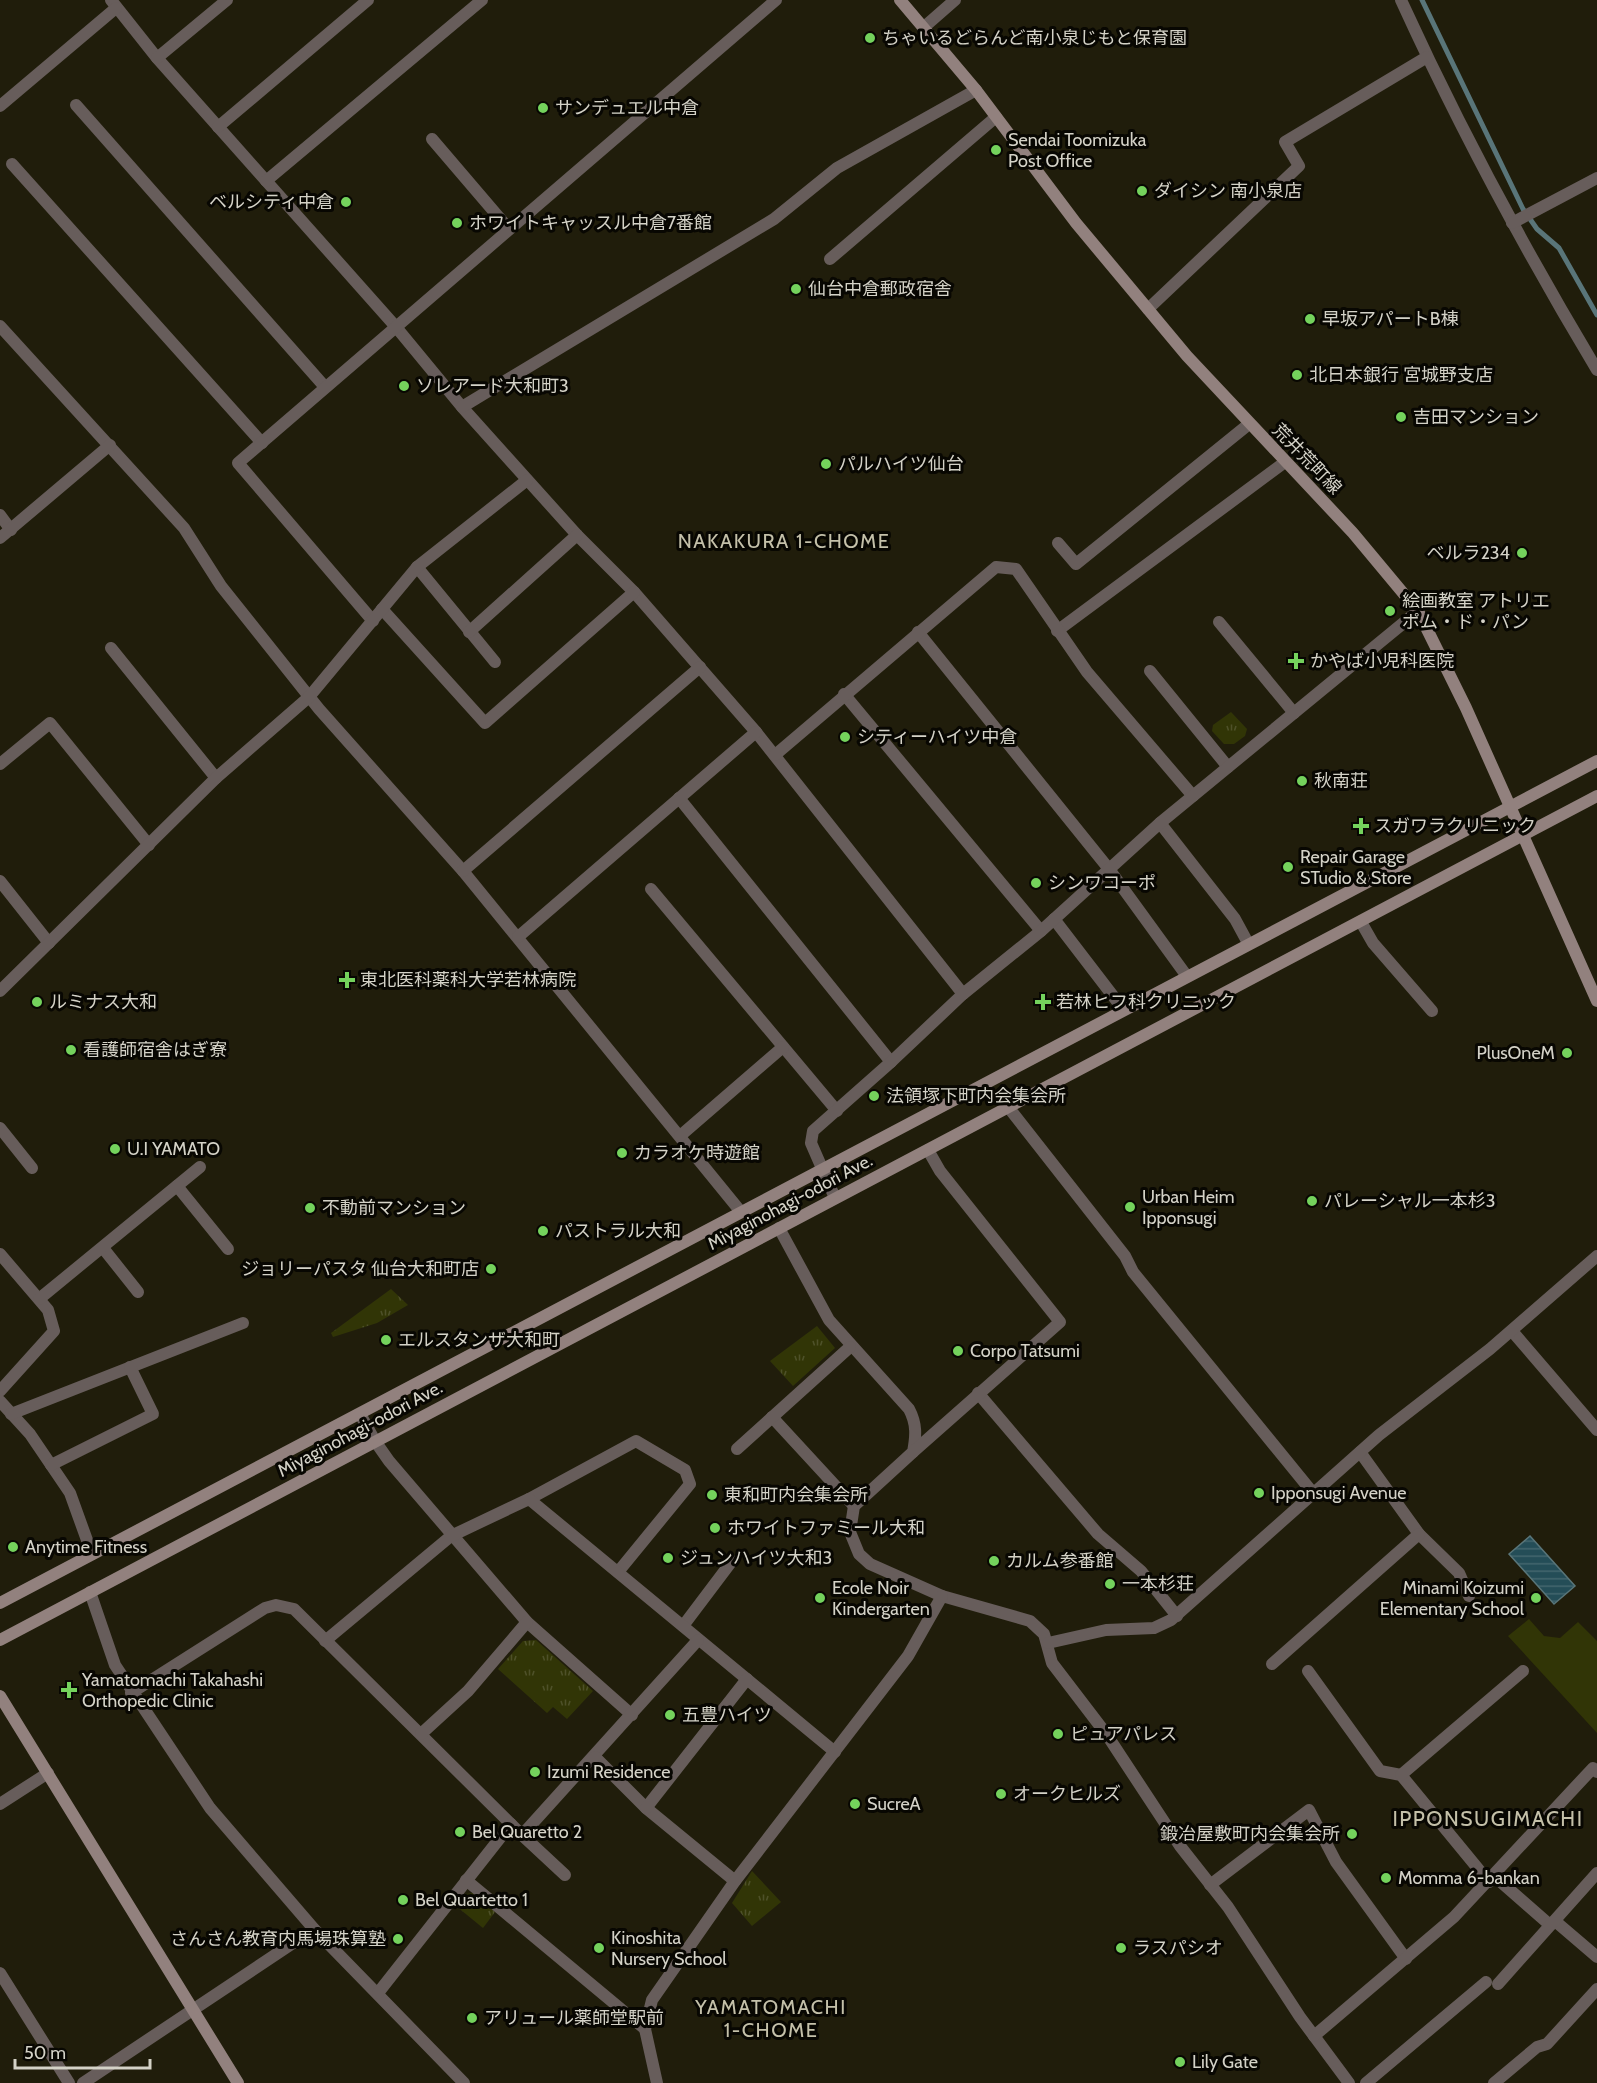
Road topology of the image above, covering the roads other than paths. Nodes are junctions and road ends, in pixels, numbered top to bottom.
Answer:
1 (228, 0) edge
2 (368, 0) edge
3 (482, 0) edge
4 (776, 0) edge
5 (900, 0) edge
6 (955, 0) edge
7 (1401, 0) edge
8 (113, 4) edge
9 (924, 28) junction
10 (1427, 57) junction
11 (157, 58) junction
12 (976, 90) junction
13 (76, 105) dead end
14 (0, 106) edge
15 (996, 117) junction
16 (218, 128) junction
17 (432, 139) dead end
18 (12, 164) dead end
19 (1597, 178) edge
20 (266, 182) junction
21 (1516, 221) junction
22 (508, 229) junction
23 (830, 259) dead end
24 (1148, 309) junction
25 (0, 326) edge
26 (396, 327) junction
27 (1597, 370) edge
28 (325, 387) junction
29 (462, 407) junction
30 (1249, 424) junction
31 (262, 443) junction
32 (110, 445) junction
33 (1285, 462) junction
34 (527, 480) junction
35 (0, 515) edge
36 (11, 530) junction
37 (577, 535) junction
38 (0, 538) edge
39 (1058, 543) dead end
40 (417, 567) junction
41 (634, 591) junction
42 (382, 609) junction
43 (1418, 611) junction
44 (372, 621) junction
45 (1219, 622) dead end
46 (469, 632) junction
47 (918, 632) junction
48 (1057, 632) junction
49 (111, 648) dead end
50 (495, 662) dead end
51 (700, 667) junction
52 (1150, 671) dead end
53 (844, 694) junction
54 (309, 697) junction
55 (1294, 713) junction
56 (756, 732) junction
57 (775, 755) junction
58 (1597, 761) edge
59 (0, 764) edge
60 (1228, 767) junction
61 (216, 778) junction
62 (1193, 796) junction
63 (1597, 796) edge
64 (679, 798) junction
65 (1511, 807) junction
66 (1160, 823) junction
67 (1523, 835) junction
68 (149, 845) junction
69 (1109, 869) junction
70 (463, 871) junction
71 (0, 881) edge
72 (651, 889) dead end
73 (1054, 919) junction
74 (1361, 922) junction
75 (1041, 931) junction
76 (518, 937) junction
77 (49, 943) junction
78 (1248, 943) junction
79 (1186, 975) junction
80 (0, 991) edge
81 (963, 994) junction
82 (1597, 1001) edge
83 (1123, 1010) junction
84 (1432, 1011) dead end
85 (783, 1047) junction
86 (891, 1062) junction
87 (1009, 1108) junction
88 (837, 1111) junction
89 (0, 1128) edge
90 (680, 1136) junction
91 (928, 1150) junction
92 (200, 1167) dead end
93 (32, 1168) dead end
94 (821, 1170) junction
95 (177, 1186) junction
96 (835, 1198) junction
97 (741, 1212) junction
98 (779, 1228) junction
99 (103, 1248) junction
100 (228, 1249) dead end
101 (0, 1254) edge
102 (1597, 1256) edge
103 (138, 1292) dead end
104 (39, 1299) junction
105 (243, 1323) dead end
106 (1512, 1331) junction
107 (850, 1347) junction
108 (130, 1367) junction
109 (0, 1390) edge
110 (978, 1392) junction
111 (0, 1401) edge
112 (11, 1414) junction
113 (360, 1414) junction
114 (772, 1417) junction
115 (1597, 1430) edge
116 (375, 1441) junction
117 (737, 1449) dead end
118 (914, 1452) junction
119 (1360, 1452) junction
120 (51, 1465) junction
121 (1313, 1493) junction
122 (529, 1499) junction
123 (854, 1506) junction
124 (1419, 1534) junction
125 (451, 1536) junction
126 (92, 1554) junction
127 (732, 1561) dead end
128 (618, 1572) junction
129 (90, 1592) junction
130 (942, 1596) junction
131 (1469, 1596) dead end
132 (0, 1603) edge
133 (1177, 1616) junction
134 (527, 1622) junction
135 (683, 1626) junction
136 (0, 1640) edge
137 (698, 1640) junction
138 (325, 1641) junction
139 (1048, 1643) junction
140 (1272, 1664) dead end
141 (1308, 1671) dead end
142 (1523, 1671) dead end
143 (747, 1679) junction
144 (131, 1693) junction
145 (0, 1696) edge
146 (632, 1715) junction
147 (421, 1734) junction
148 (835, 1752) junction
149 (595, 1757) junction
150 (1597, 1772) edge
151 (48, 1773) junction
152 (1401, 1775) junction
153 (0, 1804) edge
154 (646, 1808) junction
155 (511, 1824) junction
156 (522, 1835) junction
157 (1597, 1873) edge
158 (565, 1875) dead end
159 (1492, 1879) junction
160 (466, 1880) junction
161 (735, 1881) junction
162 (1210, 1885) junction
163 (1553, 1923) junction
164 (314, 1929) junction
165 (1597, 1958) edge
166 (1406, 1959) junction
167 (0, 1973) edge
168 (1597, 1989) edge
169 (378, 1993) junction
170 (193, 2009) junction
171 (645, 2029) junction
172 (1314, 2036) junction
173 (69, 2083) edge
174 (83, 2083) edge
175 (238, 2083) edge
176 (464, 2083) edge
177 (657, 2083) edge
178 (1349, 2083) edge
179 (1366, 2083) edge
180 (1494, 2083) edge

1 - 11 street
2 - 16 street
3 - 20 street
4 - 22 street
5 - 9 street, 荒井荒町線
6 - 9 street
7 - 10 street
8 - 11 street
8 - 14 street
9 - 12 street, 荒井荒町線
10 - 21 street
10 - 24 street
11 - 16 street
12 - 15 street, 荒井荒町線
12 - 29 street
13 - 28 street
15 - 23 street
15 - 24 street, 荒井荒町線
16 - 20 street
17 - 22 street
18 - 31 street
19 - 21 street
20 - 26 street
21 - 27 street
22 - 26 street
24 - 30 street, 荒井荒町線
25 - 32 street
26 - 28 street
26 - 29 street
28 - 31 street
29 - 34 street
30 - 33 street, 荒井荒町線
30 - 39 street
31 - 44 street
32 - 36 street
32 - 54 street
33 - 43 street, 荒井荒町線
33 - 48 street
34 - 37 street
34 - 40 street
35 - 36 street
36 - 38 street
37 - 41 street
37 - 46 street
40 - 42 street
40 - 46 street
41 - 42 street
41 - 51 street
42 - 44 street
43 - 55 street
43 - 65 street, 荒井荒町線
44 - 54 street
45 - 55 street
46 - 50 street
47 - 48 street
47 - 53 street
47 - 69 street
48 - 62 street
49 - 61 street
51 - 56 street
51 - 70 street
52 - 60 street
53 - 57 street
53 - 75 street
54 - 61 street
54 - 70 street
55 - 60 street
56 - 57 street
56 - 64 street
57 - 81 street
58 - 65 street, Miyaginohagi-odori Ave.
59 - 68 street
60 - 62 street
61 - 68 street
62 - 66 street
63 - 67 street, Miyaginohagi-odori Ave.
64 - 76 street
64 - 86 street
65 - 67 street, 荒井荒町線
65 - 78 street, Miyaginohagi-odori Ave.
66 - 69 street
66 - 78 street
67 - 74 street, Miyaginohagi-odori Ave.
67 - 82 street, 荒井荒町線
68 - 77 street
69 - 73 street
69 - 79 street
70 - 76 street
71 - 77 street
72 - 85 street
73 - 75 street
73 - 83 street
74 - 84 street
74 - 87 street, Miyaginohagi-odori Ave.
75 - 81 street
76 - 90 street
77 - 80 street
78 - 79 street, Miyaginohagi-odori Ave.
79 - 83 street, Miyaginohagi-odori Ave.
81 - 86 street
83 - 94 street, Miyaginohagi-odori Ave.
85 - 88 street
85 - 90 street
86 - 88 street
87 - 91 street, Miyaginohagi-odori Ave.
87 - 121 street
88 - 94 street
89 - 93 street
90 - 97 street
91 - 96 street, Miyaginohagi-odori Ave.
91 - 110 street
92 - 95 street
94 - 96 street
94 - 97 street, Miyaginohagi-odori Ave.
95 - 99 street
95 - 100 street
96 - 98 street, Miyaginohagi-odori Ave.
97 - 113 street, Miyaginohagi-odori Ave.
98 - 107 street
98 - 116 street, Miyaginohagi-odori Ave.
99 - 103 street
99 - 104 street
101 - 104 street
102 - 106 street
104 - 109 street
105 - 108 street
106 - 115 street
106 - 119 street
107 - 114 street
107 - 118 street
108 - 112 street
108 - 120 street
110 - 118 street
110 - 133 street
111 - 112 street
112 - 120 street
113 - 116 street
113 - 126 street, Miyaginohagi-odori Ave.
114 - 117 street
114 - 123 street
116 - 125 street
116 - 129 street, Miyaginohagi-odori Ave.
118 - 123 street
119 - 121 street
119 - 124 street
120 - 126 street
121 - 133 street
122 - 125 street
122 - 128 street
122 - 128 street
123 - 130 street
124 - 131 street
124 - 140 street
125 - 134 street
125 - 138 street
126 - 132 street, Miyaginohagi-odori Ave.
127 - 135 street
128 - 135 street
129 - 136 street, Miyaginohagi-odori Ave.
129 - 144 street
130 - 139 street
130 - 148 street
133 - 139 street
134 - 146 street
134 - 147 street
135 - 137 street
137 - 143 street
137 - 146 street
138 - 144 street
138 - 147 street
139 - 162 street
141 - 152 street
142 - 152 street
143 - 148 street
143 - 154 street
144 - 164 street
145 - 151 street
146 - 149 street
147 - 155 street
148 - 161 street
149 - 154 street
149 - 156 street
150 - 159 street
151 - 153 street
151 - 170 street
152 - 159 street
154 - 161 street
155 - 156 street
155 - 160 street
156 - 158 street
157 - 163 street
159 - 163 street
159 - 166 street
160 - 169 street
160 - 171 street
161 - 171 street
162 - 166 street
162 - 172 street
163 - 165 street
163 - 179 street
164 - 169 street
164 - 170 street
166 - 172 street
167 - 173 street
168 - 180 street
169 - 176 street
170 - 174 street
170 - 175 street
171 - 177 street
172 - 178 street

